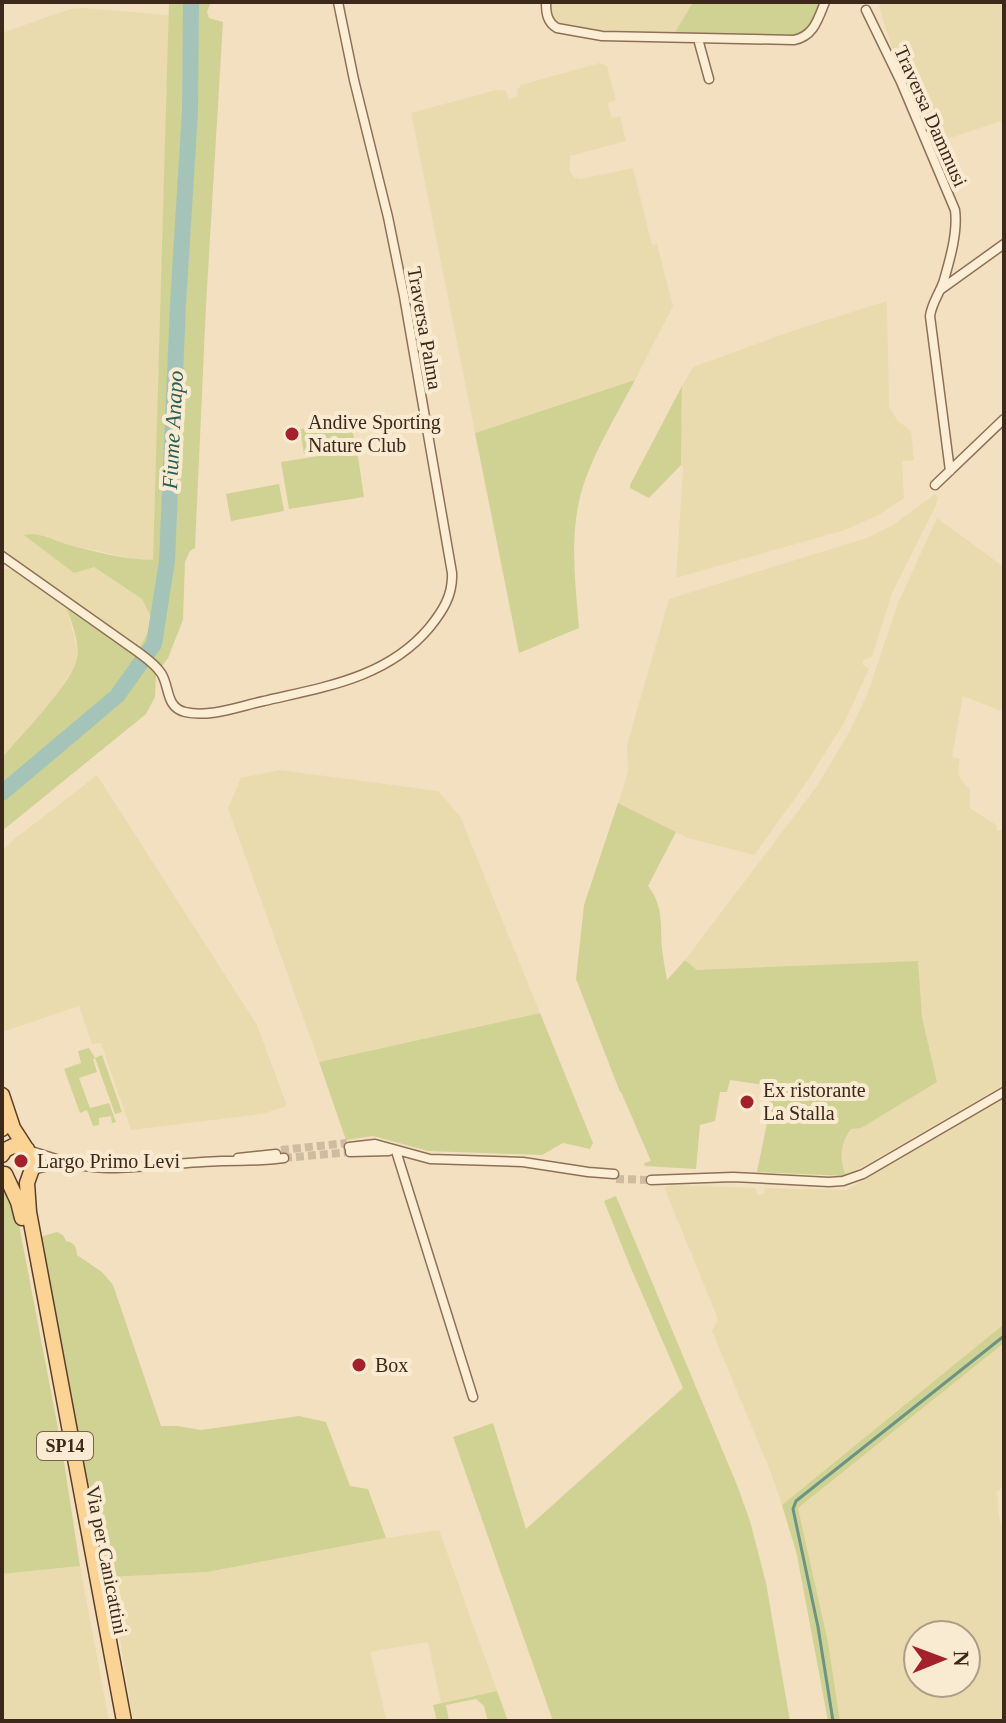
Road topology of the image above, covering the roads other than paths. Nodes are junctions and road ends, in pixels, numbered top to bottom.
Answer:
1 (338, 2) edge
2 (546, 2) edge
3 (825, 2) edge
4 (866, 10) dead end
5 (698, 39) junction
6 (709, 79) dead end
7 (1004, 244) edge
8 (940, 291) junction
9 (1004, 419) edge
10 (950, 471) junction
11 (935, 485) dead end
12 (2, 556) edge
13 (1004, 1092) edge
14 (2, 1095) edge
15 (28, 1150) junction
16 (349, 1150) tunnel mouth
17 (396, 1151) junction
18 (2, 1155) edge
19 (283, 1156) tunnel mouth
20 (77, 1166) junction
21 (615, 1176) tunnel mouth
22 (650, 1178) tunnel mouth
23 (12, 1180) edge
24 (473, 1397) dead end
25 (117, 1721) edge
26 (124, 1721) edge

1 - 12 street, Traversa Palma
2 - 5 street
3 - 5 street
4 - 8 street, Traversa Dammusi
5 - 6 street
7 - 8 street
8 - 10 street, Traversa Dammusi
9 - 10 street
10 - 11 street
13 - 22 street
14 - 15 main road
15 - 18 main road
15 - 20 street
15 - 23 main road
16 - 17 street
17 - 21 street
17 - 24 street
19 - 20 street
20 - 23 street
23 - 25 main road, Via per Canicattini / SP14
23 - 26 main road, Via per Canicattini / SP14

